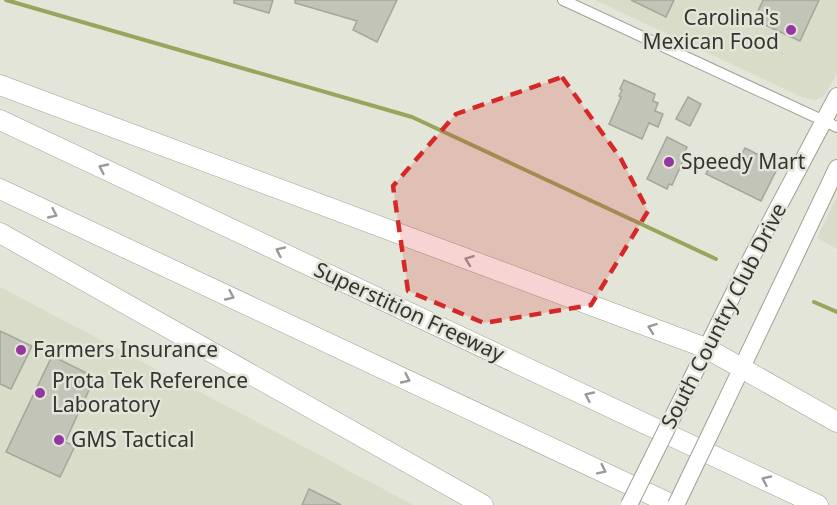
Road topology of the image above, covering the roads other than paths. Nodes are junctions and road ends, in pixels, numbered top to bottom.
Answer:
1 (563, 0) edge
2 (0, 85) edge
3 (837, 96) edge
4 (0, 120) edge
5 (831, 124) edge
6 (837, 168) edge
7 (0, 189) edge
8 (0, 233) edge
9 (706, 348) junction
10 (743, 368) junction
11 (837, 422) edge
12 (483, 505) edge
13 (629, 505) edge
14 (675, 505) edge
15 (818, 505) edge

1 - 5 street
9 -> 2 highway
3 - 5 main road, South Country Club Drive
15 -> 4 highway, Superstition Freeway
5 - 9 main road, South Country Club Drive
6 - 10 main road, South Country Club Drive
7 -> 14 highway
8 - 12 highway
9 - 10 highway
9 - 13 main road, South Country Club Drive, bridge
10 - 11 highway
10 - 14 main road, South Country Club Drive, bridge

